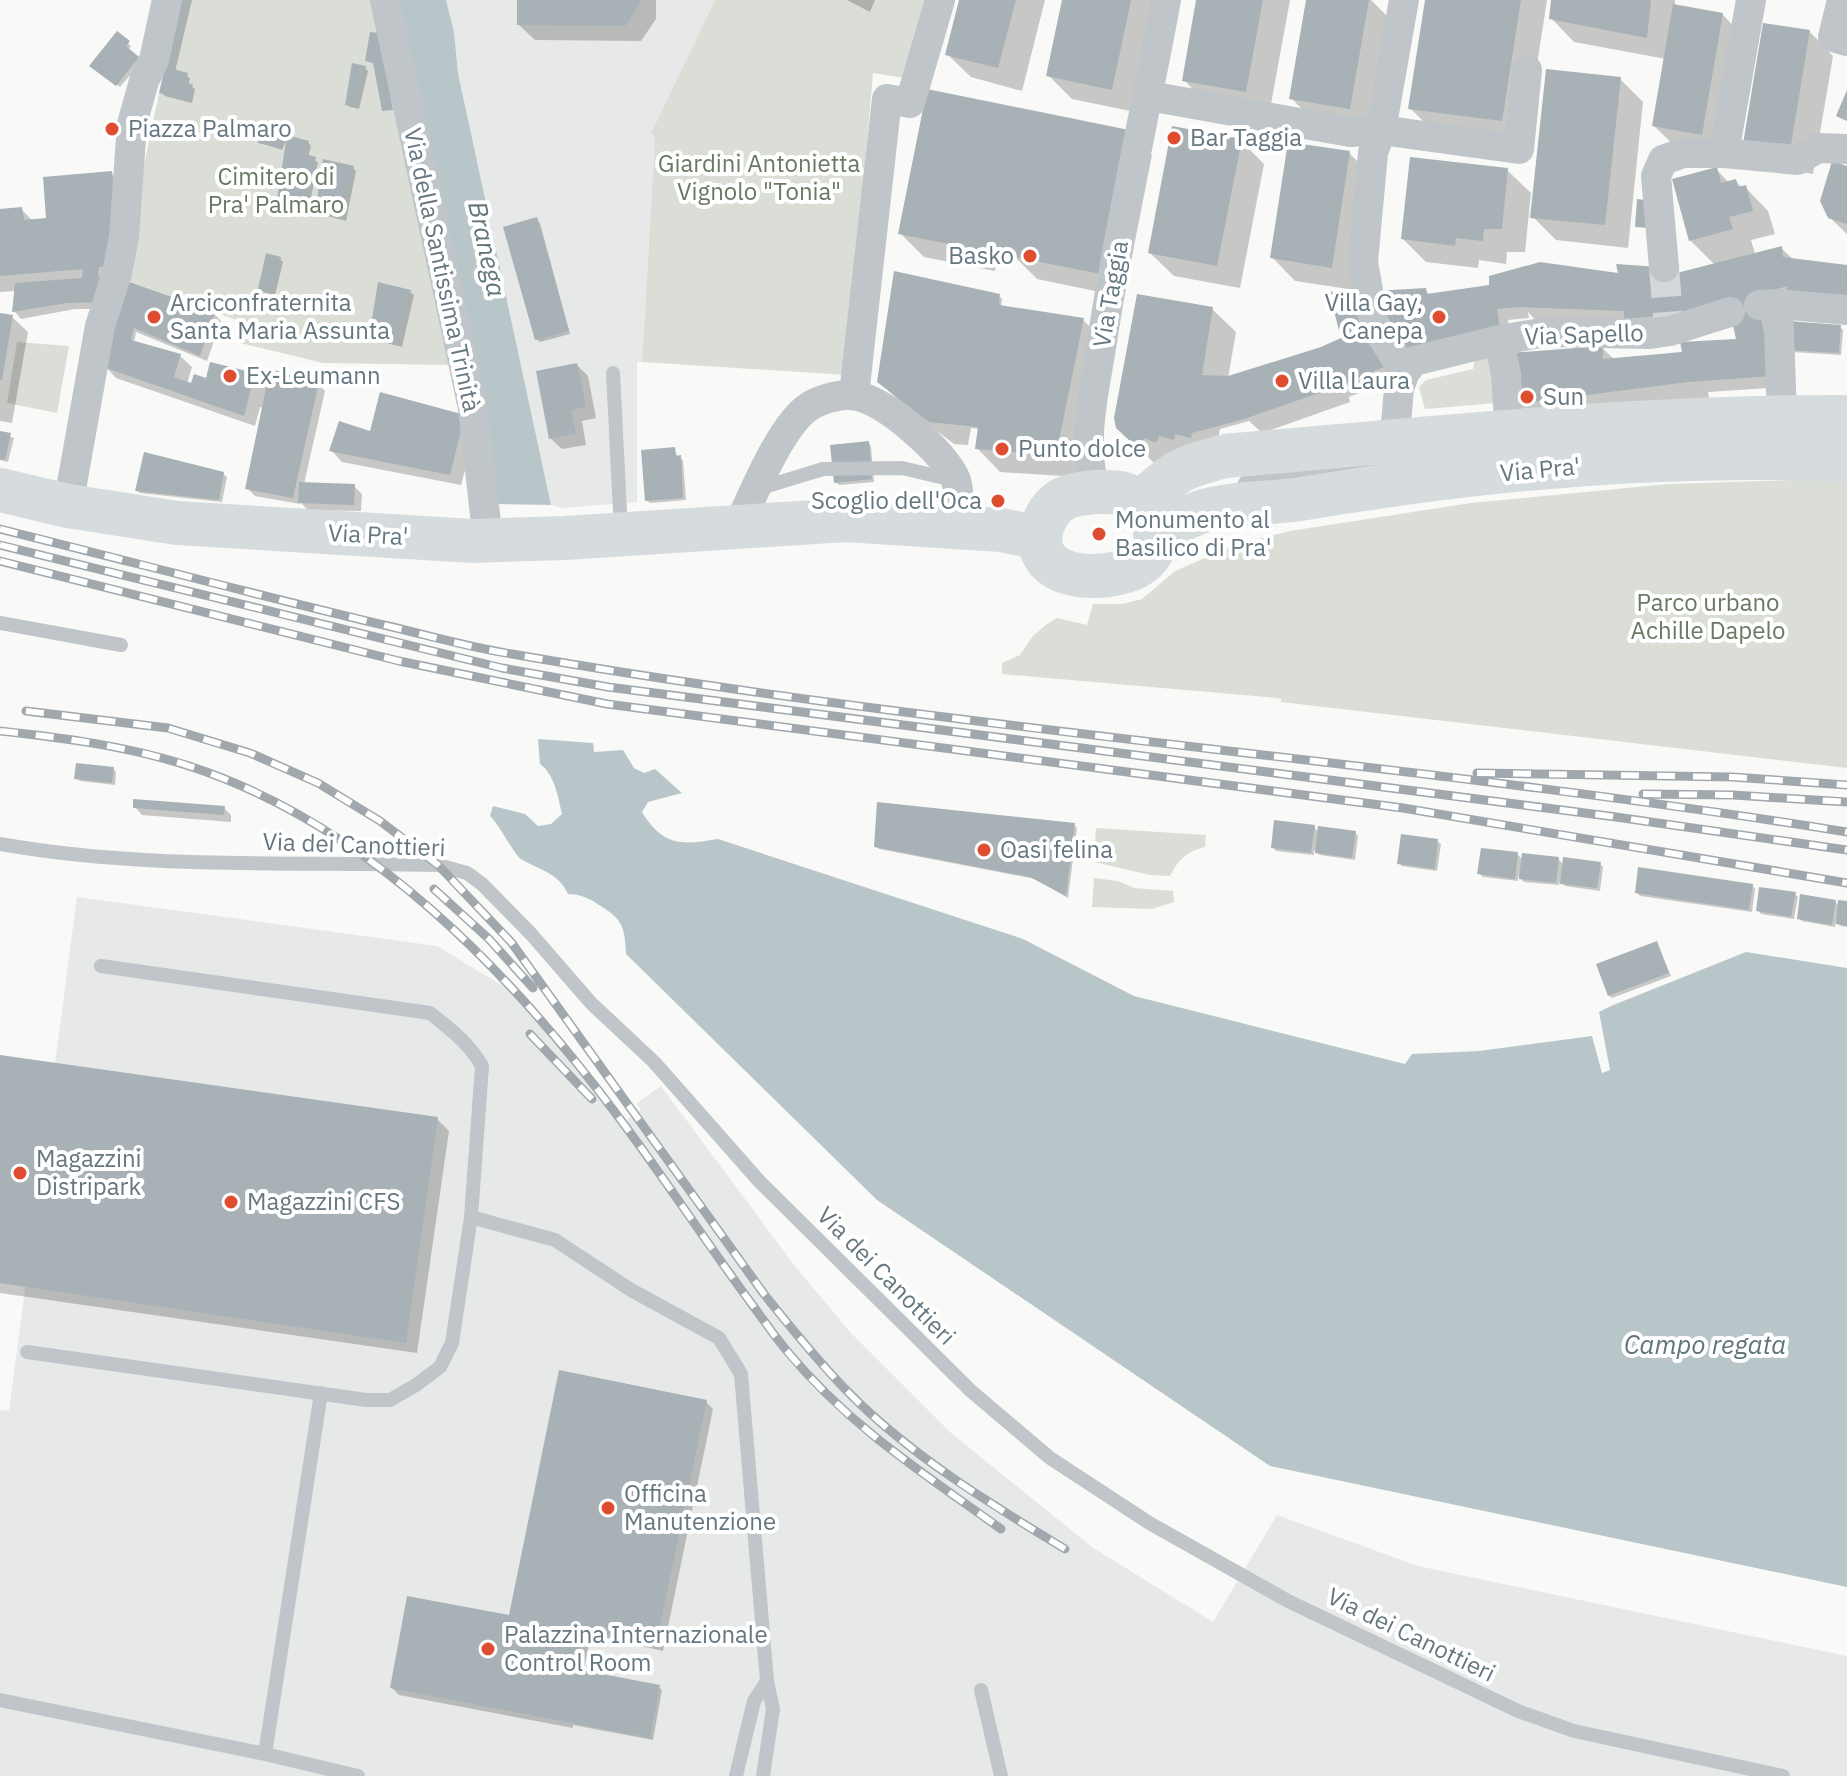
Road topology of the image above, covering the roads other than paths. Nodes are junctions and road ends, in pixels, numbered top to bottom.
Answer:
1 (167, 0) edge
2 (385, 0) edge
3 (940, 0) edge
4 (1166, 0) edge
5 (1404, 0) edge
6 (1751, 0) edge
7 (1842, 0) edge
8 (1847, 41) edge
9 (1527, 70) dead end
10 (1149, 96) junction
11 (1381, 130) junction
12 (1847, 149) edge
13 (1724, 153) junction
14 (1664, 267) tunnel mouth
15 (1847, 310) edge
16 (1730, 312) dead end
17 (1499, 340) junction
18 (1405, 372) junction
19 (613, 373) dead end
20 (854, 395) junction
21 (1782, 417) junction
22 (1847, 417) edge
23 (1510, 432) junction
24 (1385, 435) junction
25 (1847, 460) edge
26 (957, 481) junction
27 (0, 490) edge
28 (1095, 492) junction
29 (68, 506) junction
30 (1234, 507) junction
31 (747, 508) junction
32 (1148, 519) junction
33 (957, 527) junction
34 (621, 535) junction
35 (1040, 538) junction
36 (491, 541) junction
37 (0, 623) edge
38 (121, 645) dead end
39 (0, 844) edge
40 (101, 966) dead end
41 (471, 1217) junction
42 (27, 1352) dead end
43 (321, 1393) junction
44 (767, 1681) junction
45 (981, 1690) dead end
46 (0, 1700) edge
47 (265, 1754) junction
48 (358, 1776) edge
49 (736, 1776) edge
50 (763, 1776) edge
51 (1001, 1776) edge
52 (1783, 1776) edge

1 - 29 street
2 - 36 street, Via della Santissima Trinità
3 - 20 street
4 - 10 street, Via Taggia
5 - 11 street
6 - 13 street
7 - 8 street
9 - 11 street
10 - 11 street
10 - 28 street, Via Taggia
11 - 18 street
12 - 13 street
13 - 14 street
15 - 21 street
16 - 17 street, Via Sapello
17 - 18 street, Via Sapello
17 - 23 street
18 - 24 street
19 - 34 lane
20 - 26 street
20 - 31 street
21 - 22 main road, Via Pra'
21 - 23 main road, Via Pra'
23 - 24 main road, Via Pra'
24 - 30 street, Via Pra'
24 - 32 main road, Via Pra'
25 - 30 main road, Via Pra'
26 - 31 lane
26 - 33 street
27 - 29 main road, Via Pra'
28 - 32 main road
28 - 35 main road
29 - 36 main road, Via Pra'
30 - 32 main road, Via Pra'
31 - 33 main road, Via Pra'
31 - 34 main road, Via Pra'
32 - 35 main road
33 - 35 main road, Via Pra'
34 - 36 main road, Via Pra'
37 - 38 lane
39 - 52 lane, Via dei Canottieri
40 - 41 lane
41 - 43 lane
41 - 44 lane
42 - 43 lane
43 - 47 lane
44 - 49 lane
44 - 50 lane
45 - 51 lane
46 - 47 lane
47 - 48 lane

